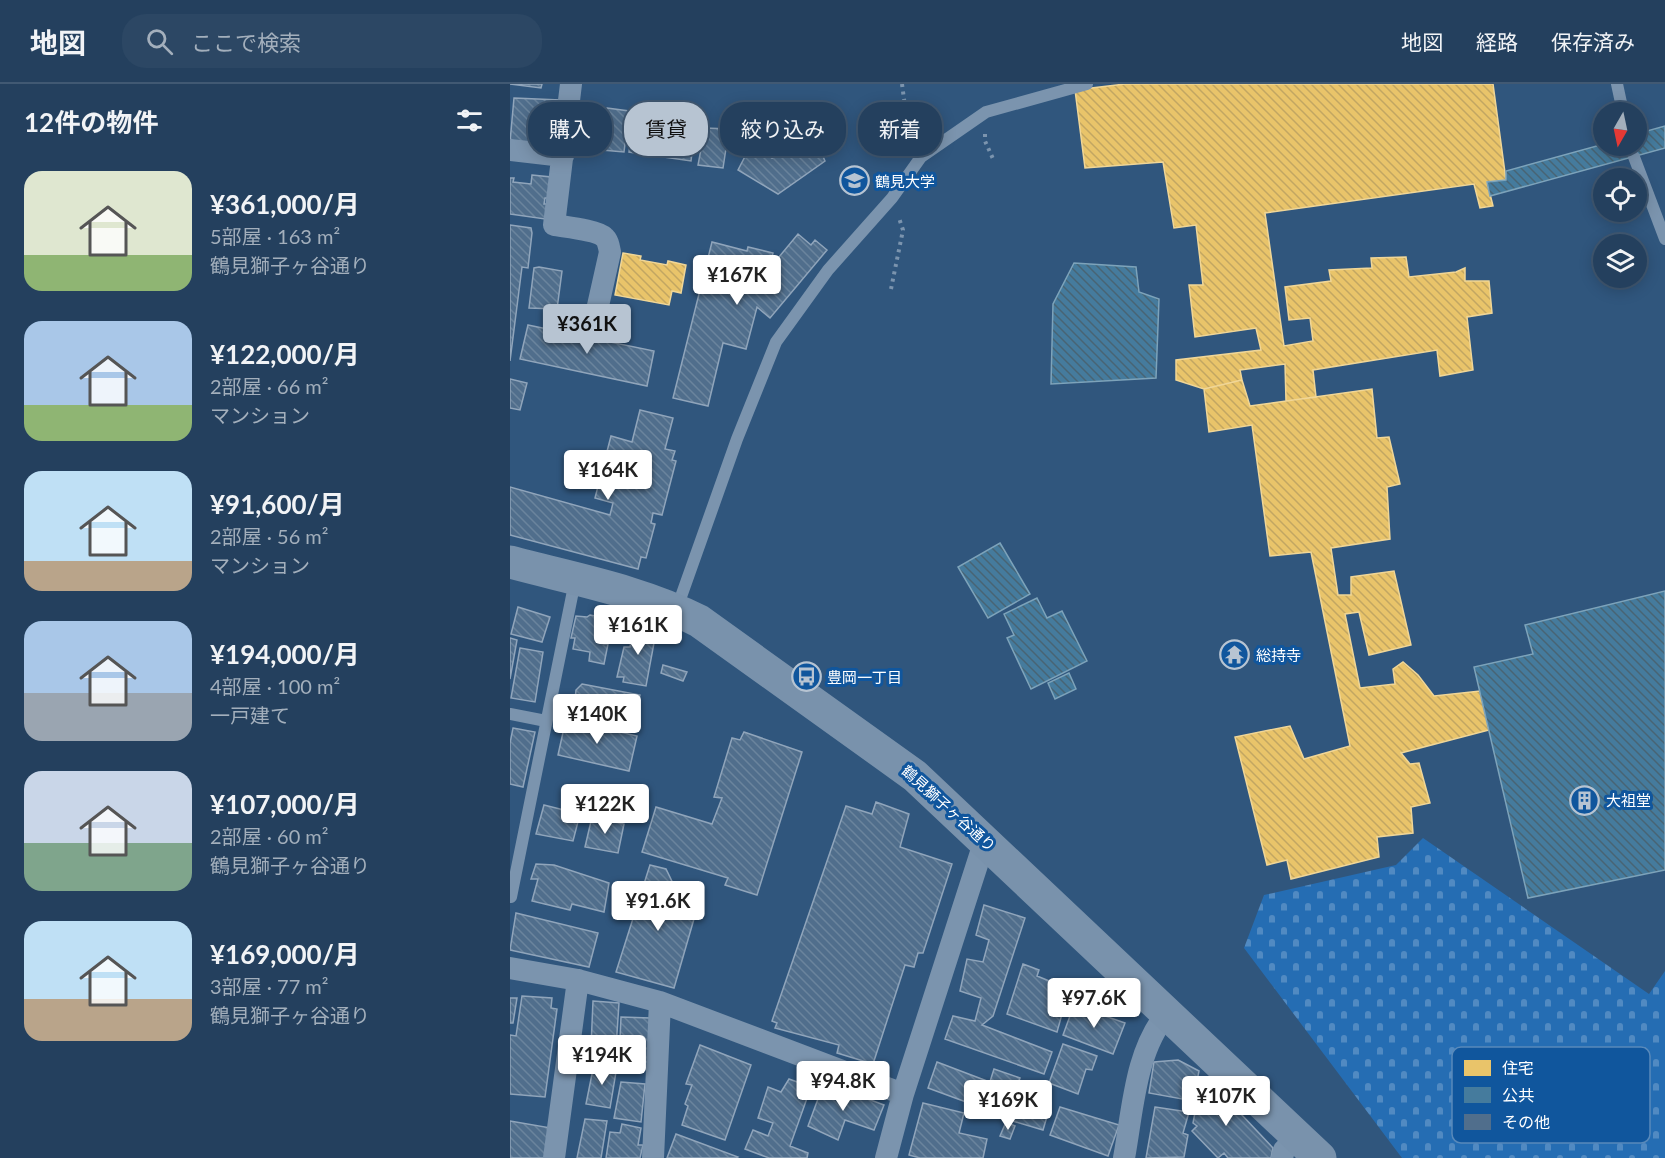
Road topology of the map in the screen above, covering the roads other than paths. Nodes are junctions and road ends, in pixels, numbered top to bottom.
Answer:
1 (571, 84) edge
2 (1087, 84) edge
3 (1617, 84) edge
4 (569, 102) edge
5 (1621, 102) edge
6 (510, 150) edge
7 (528, 152) edge
8 (563, 156) edge
9 (1634, 156) dead end
10 (1665, 238) edge
11 (593, 328) dead end
12 (510, 562) edge
13 (575, 580) junction
14 (677, 609) junction
15 (510, 714) edge
16 (546, 721) junction
17 (985, 840) junction
18 (511, 897) edge
19 (510, 968) edge
20 (578, 980) junction
21 (660, 1002) junction
22 (1168, 1012) junction
23 (903, 1094) junction
24 (1301, 1151) edge
25 (554, 1158) edge
26 (653, 1158) edge
27 (886, 1158) edge
28 (1124, 1158) edge

1 - 4 street
2 - 14 lane
3 - 5 lane
6 - 7 street
8 - 11 street
9 - 10 lane
12 - 13 main road, 鶴見獅子ヶ谷通り
13 - 14 main road, 鶴見獅子ヶ谷通り
13 - 16 lane
14 - 17 main road, 鶴見獅子ヶ谷通り
15 - 16 lane
16 - 18 lane
17 - 22 main road, 鶴見獅子ヶ谷通り
17 - 23 street
19 - 20 street
20 - 21 street
20 - 25 street
21 - 23 street
21 - 26 street
22 - 24 main road, 鶴見獅子ヶ谷通り
22 - 28 street
23 - 27 street

